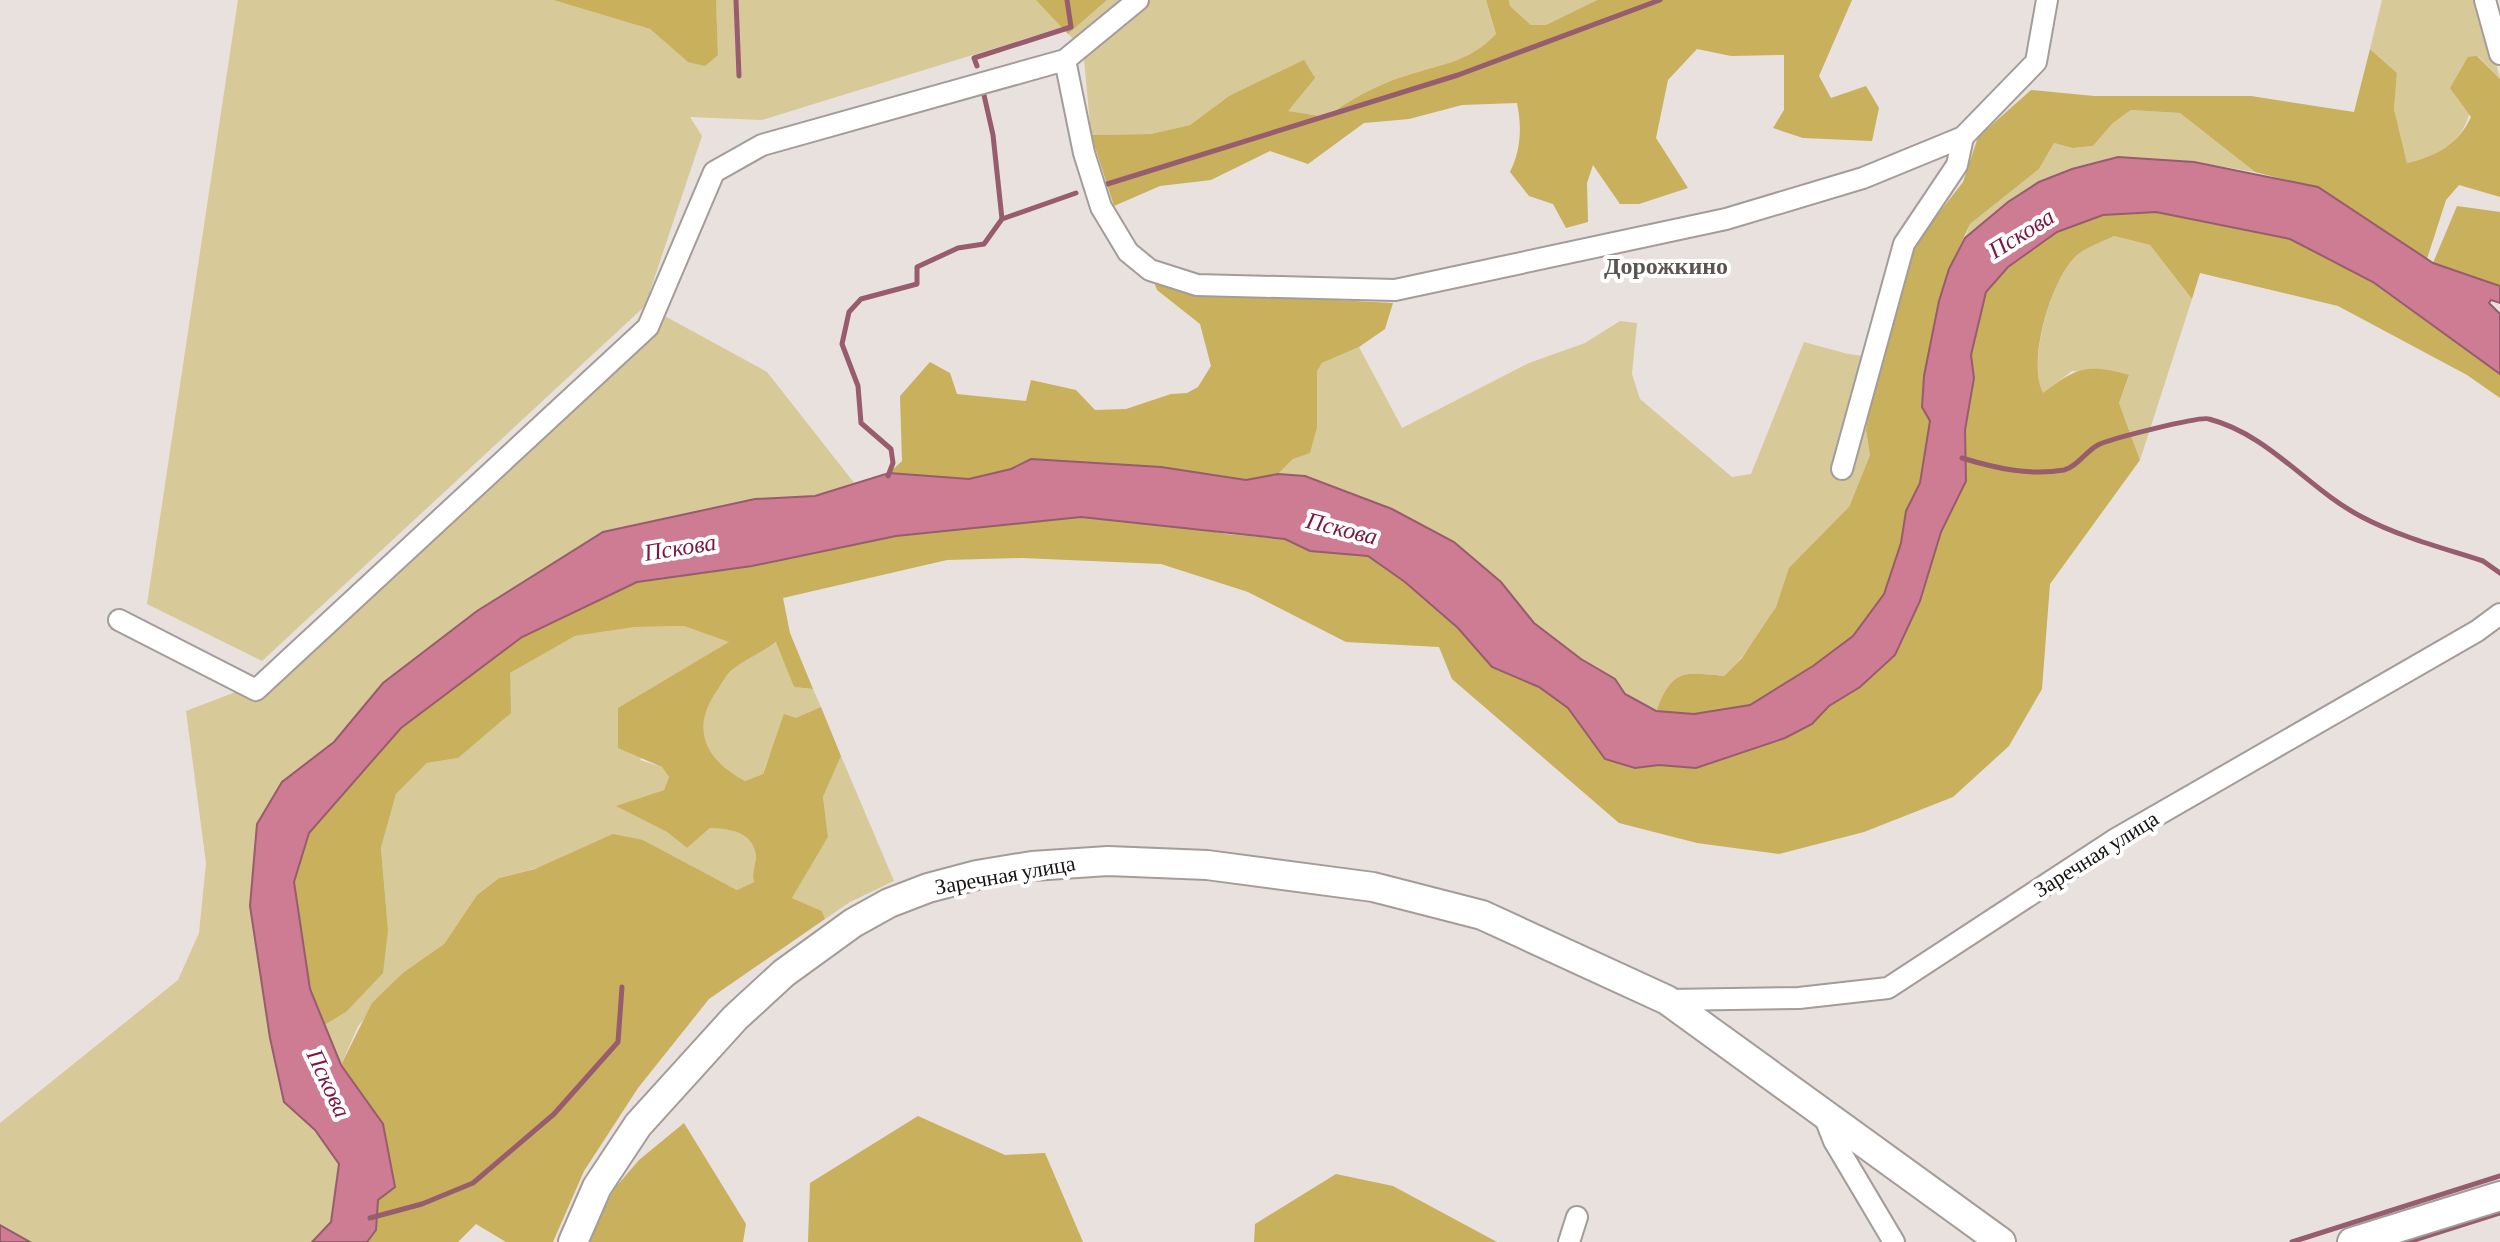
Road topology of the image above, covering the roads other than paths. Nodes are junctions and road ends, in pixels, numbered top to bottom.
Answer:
1 (1138, 0) edge
2 (2047, 0) edge
3 (2485, 0) edge
4 (2500, 54) edge
5 (1065, 60) junction
6 (1963, 137) junction
7 (1842, 469) dead end
8 (2500, 614) edge
9 (119, 620) dead end
10 (1667, 1000) junction
11 (1823, 1113) junction
12 (2500, 1196) edge
13 (1577, 1217) dead end
14 (573, 1242) edge
15 (1569, 1242) edge
16 (1894, 1242) edge
17 (2001, 1242) edge
18 (2352, 1242) edge

1 - 5 street
2 - 6 street
3 - 4 street
5 - 6 street
5 - 9 street
6 - 7 street
8 - 10 street, Заречная улица
10 - 11 street, Заречная улица
10 - 14 street, Заречная улица
11 - 16 street
11 - 17 street, Заречная улица
12 - 18 street
13 - 15 street

